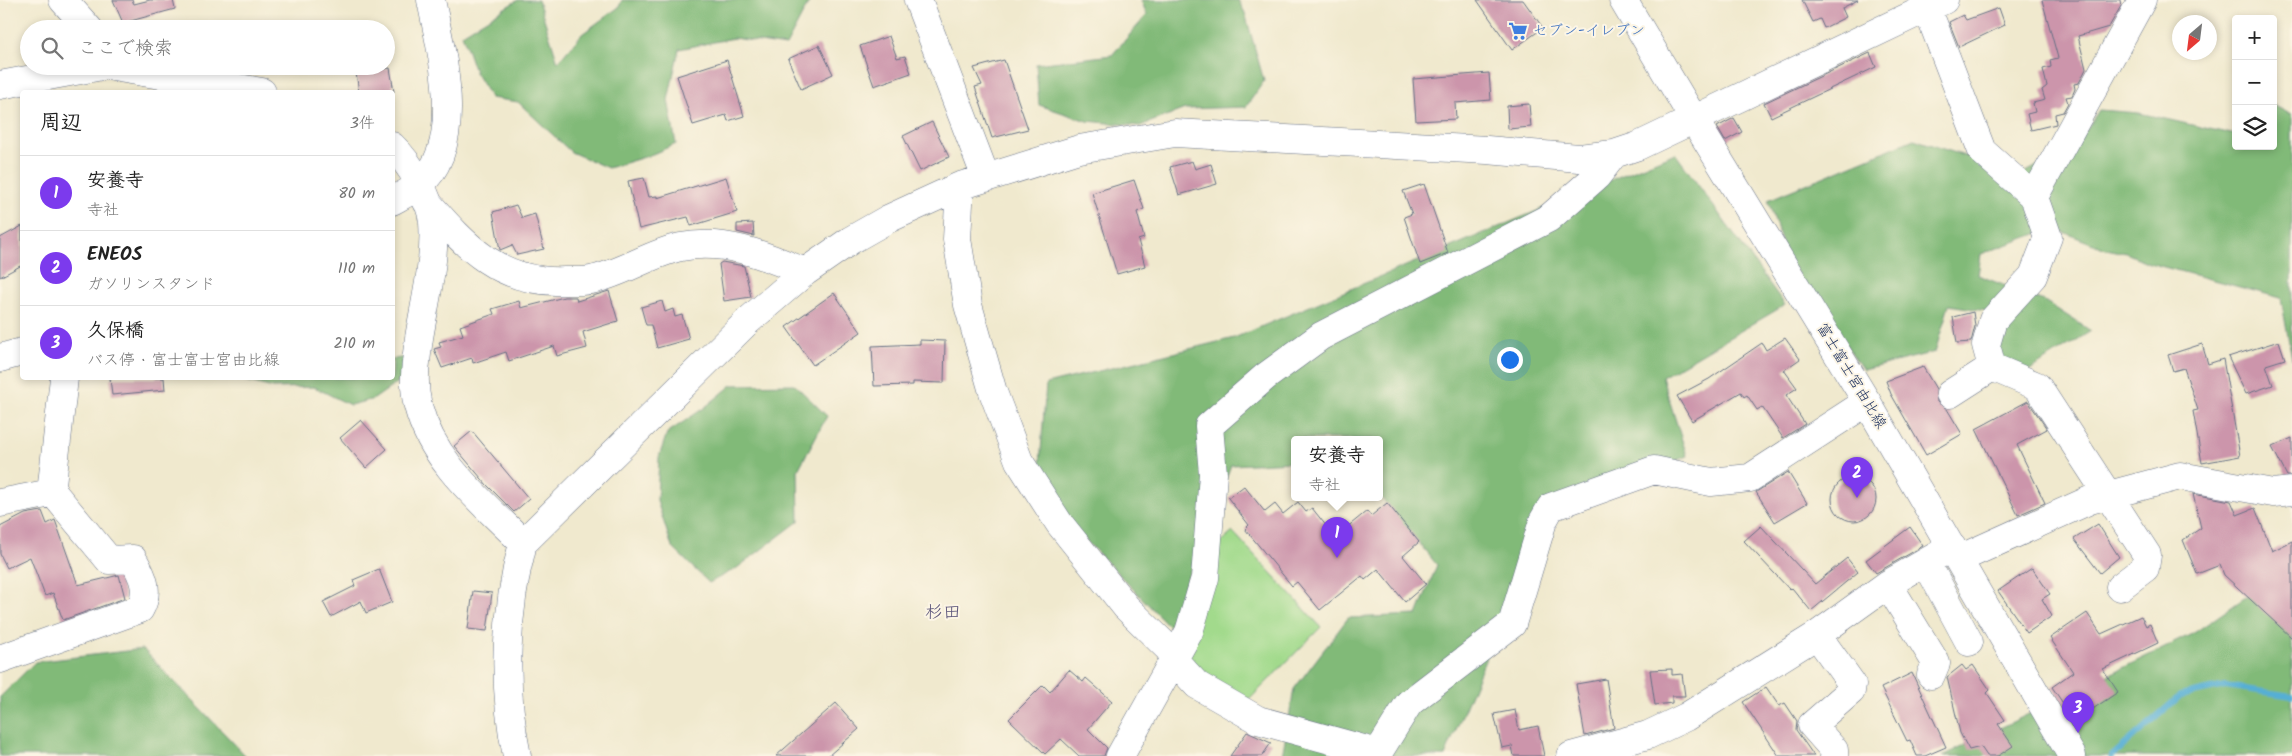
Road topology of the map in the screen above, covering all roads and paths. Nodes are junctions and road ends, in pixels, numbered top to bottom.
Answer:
1 (63, 0) edge
2 (431, 0) edge
3 (918, 0) edge
4 (1623, 0) edge
5 (2142, 0) edge
6 (1932, 2) edge
7 (81, 20) edge
8 (54, 75) edge
9 (161, 75) edge
10 (0, 85) edge
11 (250, 90) edge
12 (1693, 118) junction
13 (395, 150) edge
14 (1614, 154) junction
15 (986, 178) junction
16 (960, 186) junction
17 (423, 192) junction
18 (2034, 197) junction
19 (395, 200) edge
20 (805, 272) junction
21 (20, 353) edge
22 (0, 358) edge
23 (1992, 367) junction
24 (64, 380) edge
25 (1950, 394) dead end
26 (1867, 402) junction
27 (51, 490) junction
28 (2292, 491) edge
29 (2110, 494) junction
30 (0, 502) edge
31 (523, 543) junction
32 (1955, 553) junction
33 (1926, 562) junction
34 (1888, 584) junction
35 (2120, 587) dead end
36 (1817, 635) junction
37 (1969, 642) dead end
38 (1174, 657) junction
39 (0, 659) edge
40 (1931, 675) dead end
41 (2065, 745) edge
42 (1378, 754) edge
43 (517, 756) edge
44 (1120, 756) edge
45 (1571, 756) edge
46 (1834, 756) edge

1 - 7 street
2 - 17 street
3 - 15 street
4 - 12 street, 富士富士宮由比線
5 - 18 street
6 - 12 street
6 - 18 street
8 - 10 street
9 - 11 street
12 - 14 street
12 - 26 street, 富士富士宮由比線
13 - 17 street
14 - 15 street
14 - 38 street
15 - 16 street
16 - 20 street
16 - 38 street
17 - 19 street
17 - 20 street
17 - 31 street
18 - 23 street
20 - 31 street
21 - 22 street
23 - 25 street
23 - 29 street
24 - 27 street
26 - 32 street, 富士富士宮由比線
26 - 42 street
27 - 30 street
27 - 39 street
28 - 29 street
29 - 32 street
29 - 35 street
31 - 43 street
32 - 33 street
32 - 41 street, 富士富士宮由比線
33 - 34 street
33 - 37 street
34 - 36 street
34 - 40 street
36 - 45 street
36 - 46 street
38 - 42 street
38 - 44 street

